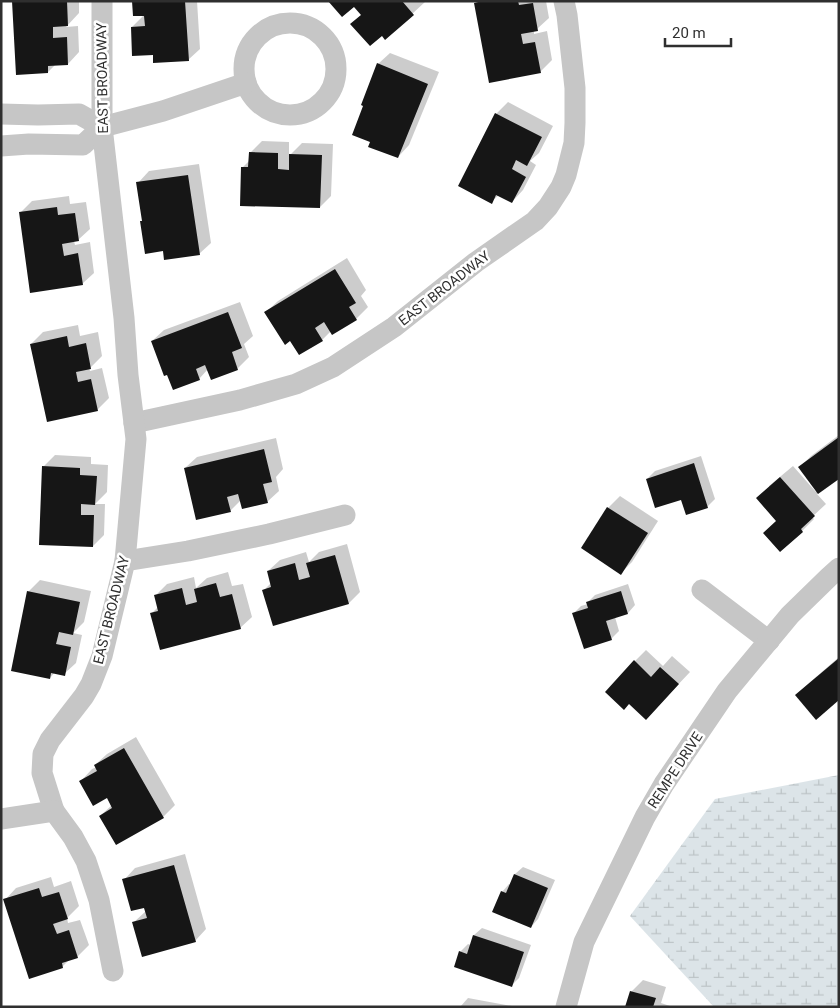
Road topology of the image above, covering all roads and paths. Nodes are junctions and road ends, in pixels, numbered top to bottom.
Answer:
1 (102, 1) edge
2 (564, 1) edge
3 (246, 83) junction
4 (1, 114) edge
5 (102, 127) junction
6 (1, 146) edge
7 (134, 423) junction
8 (345, 515) dead end
9 (125, 561) junction
10 (839, 568) edge
11 (702, 590) dead end
12 (769, 642) junction
13 (54, 810) junction
14 (1, 819) edge
15 (113, 971) dead end
16 (566, 1007) edge

1 - 5 street, EAST BROADWAY
2 - 7 street, EAST BROADWAY
3 - 3 street
3 - 5 street
4 - 5 street
5 - 6 street
5 - 7 street, EAST BROADWAY
7 - 9 street, EAST BROADWAY
8 - 9 street
9 - 13 street, EAST BROADWAY
10 - 12 street, REMPE DRIVE
11 - 12 street
12 - 16 street, REMPE DRIVE
13 - 14 street
13 - 15 street, EAST BROADWAY

